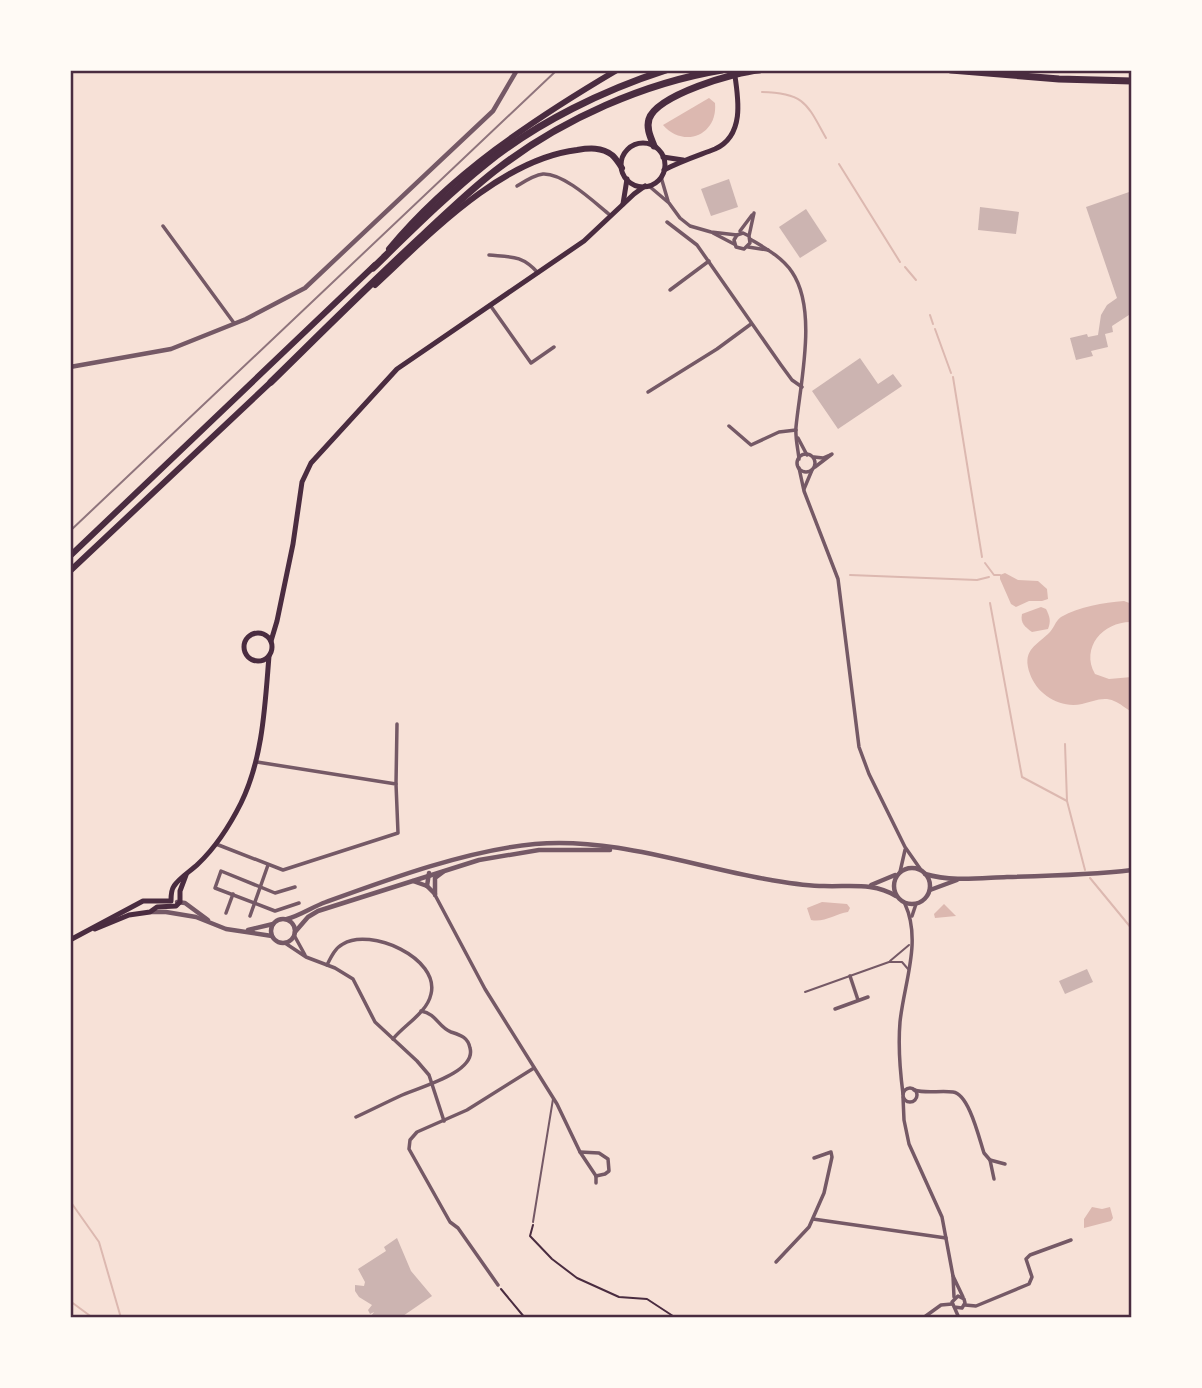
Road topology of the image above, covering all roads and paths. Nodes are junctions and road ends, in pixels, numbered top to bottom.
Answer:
1 (517, 70) edge
2 (617, 70) edge
3 (666, 70) edge
4 (722, 70) edge
5 (734, 70) edge
6 (759, 70) edge
7 (951, 70) edge
8 (1132, 81) edge
9 (654, 146) junction
10 (663, 157) junction
11 (683, 160) junction
12 (622, 168) junction
13 (664, 170) junction
14 (661, 177) junction
15 (627, 180) junction
16 (517, 186) dead end
17 (647, 186) junction
18 (669, 202) junction
19 (622, 206) junction
20 (612, 216) junction
21 (667, 222) dead end
22 (163, 226) dead end
23 (711, 232) junction
24 (738, 234) junction
25 (749, 237) junction
26 (734, 244) junction
27 (747, 247) junction
28 (770, 250) junction
29 (489, 255) dead end
30 (709, 261) junction
31 (373, 268) junction
32 (538, 273) junction
33 (670, 290) dead end
34 (490, 305) junction
35 (234, 323) junction
36 (751, 324) junction
37 (554, 347) dead end
38 (70, 367) edge
39 (271, 382) junction
40 (802, 387) junction
41 (648, 392) dead end
42 (729, 426) dead end
43 (796, 430) junction
44 (797, 436) junction
45 (810, 456) junction
46 (799, 459) junction
47 (799, 468) junction
48 (813, 469) junction
49 (804, 491) junction
50 (70, 556) edge
51 (70, 571) edge
52 (275, 628) junction
53 (265, 635) junction
54 (271, 641) junction
55 (269, 656) junction
56 (261, 661) junction
57 (268, 670) junction
58 (397, 724) dead end
59 (256, 762) junction
60 (396, 784) junction
61 (216, 844) junction
62 (905, 848) junction
63 (627, 851) junction
64 (447, 862) junction
65 (268, 865) junction
66 (446, 870) junction
67 (1132, 870) edge
68 (900, 872) junction
69 (923, 872) junction
70 (186, 875) junction
71 (428, 876) junction
72 (965, 878) junction
73 (412, 880) junction
74 (260, 886) junction
75 (426, 886) junction
76 (867, 886) junction
77 (295, 887) dead end
78 (930, 890) junction
79 (233, 894) junction
80 (435, 895) junction
81 (896, 897) junction
82 (180, 902) junction
83 (255, 902) junction
84 (299, 903) dead end
85 (171, 904) junction
86 (905, 904) junction
87 (916, 904) junction
88 (150, 912) junction
89 (226, 913) dead end
90 (181, 914) junction
91 (250, 916) dead end
92 (912, 918) junction
93 (287, 919) junction
94 (273, 924) junction
95 (215, 925) junction
96 (243, 931) junction
97 (295, 934) junction
98 (272, 936) junction
99 (70, 940) edge
100 (285, 943) junction
101 (912, 943) junction
102 (306, 957) junction
103 (889, 962) junction
104 (327, 965) junction
105 (909, 971) junction
106 (850, 976) junction
107 (805, 992) dead end
108 (868, 997) dead end
109 (859, 1000) junction
110 (835, 1009) dead end
111 (421, 1011) junction
112 (393, 1039) junction
113 (534, 1068) junction
114 (901, 1076) junction
115 (432, 1084) junction
116 (913, 1089) junction
117 (926, 1093) junction
118 (903, 1096) junction
119 (553, 1098) junction
120 (916, 1098) junction
121 (912, 1102) junction
122 (905, 1114) junction
123 (356, 1117) dead end
124 (444, 1121) junction
125 (580, 1152) junction
126 (814, 1158) dead end
127 (990, 1160) junction
128 (1005, 1164) dead end
129 (596, 1176) junction
130 (994, 1179) dead end
131 (596, 1183) dead end
132 (813, 1219) junction
133 (533, 1222) joint
134 (946, 1238) junction
135 (1071, 1240) dead end
136 (776, 1262) dead end
137 (953, 1276) junction
138 (498, 1285) joint
139 (954, 1298) junction
140 (964, 1299) junction
141 (953, 1306) junction
142 (964, 1307) junction
143 (524, 1318) edge
144 (676, 1318) edge
145 (923, 1318) edge
146 (960, 1318) edge

1 - 35 street
2 - 31 highway
3 - 31 highway
4 - 39 highway
5 - 11 main road
6 - 9 highway
7 - 8 highway
9 - 10 main road
9 - 12 main road
10 - 11 main road
10 - 13 main road
11 - 13 main road
12 - 15 main road
12 - 39 highway
13 - 14 main road
14 - 17 main road
14 - 18 street
15 - 17 main road
15 - 19 main road
16 - 20 street
17 - 18 street
17 - 19 main road
18 - 23 street
19 - 20 main road
20 - 32 main road
21 - 30 street
22 - 35 street
23 - 24 street
23 - 26 street
24 - 25 street
24 - 25 street
24 - 26 street
25 - 27 street
25 - 28 street
26 - 27 street
27 - 28 street
28 - 40 street
29 - 32 street
30 - 33 street
30 - 36 street
31 - 50 highway
32 - 34 main road
34 - 37 street
34 - 52 main road
35 - 38 street
36 - 40 street
36 - 41 street
39 - 51 highway
40 - 43 street
42 - 43 street
43 - 44 street
44 - 45 street
44 - 46 street
45 - 46 street
45 - 48 street
45 - 48 street
46 - 47 street
47 - 48 street
47 - 49 street
48 - 49 street
49 - 62 street
52 - 53 main road
52 - 54 main road
53 - 54 main road
53 - 56 main road
54 - 55 main road
55 - 56 main road
55 - 57 main road
56 - 57 main road
57 - 59 main road
58 - 60 street
59 - 60 street
59 - 61 main road
60 - 65 street
61 - 65 street
61 - 70 main road
62 - 68 street
62 - 69 street
63 - 64 street
63 - 66 street
63 - 76 street
64 - 71 street
64 - 93 street
65 - 74 street
66 - 71 street
66 - 80 street
67 - 72 street
68 - 69 street
68 - 76 street
68 - 81 street
69 - 72 street
69 - 78 street
70 - 82 main road
70 - 85 main road
71 - 73 street
71 - 75 street
72 - 78 street
73 - 75 street
73 - 97 street
74 - 77 street
74 - 79 street
74 - 83 street
75 - 80 street
76 - 81 street
78 - 87 street
79 - 83 street
79 - 89 street
80 - 113 street
81 - 86 street
82 - 85 main road
82 - 95 street
83 - 84 street
83 - 91 street
85 - 88 main road
85 - 90 street
85 - 99 main road
86 - 87 street
86 - 92 street
87 - 92 street
88 - 90 street
88 - 99 main road
90 - 95 street
92 - 101 street
93 - 94 street
93 - 97 street
94 - 96 street
94 - 98 street
95 - 96 street
96 - 98 street
97 - 100 street
97 - 102 street
98 - 100 street
100 - 102 street
101 - 103 lane
101 - 105 street
102 - 104 street
103 - 105 lane
103 - 106 lane
104 - 111 street
104 - 112 street
105 - 114 street
106 - 107 lane
106 - 109 street
108 - 109 street
109 - 110 street
111 - 112 street
111 - 115 street
112 - 115 street
113 - 119 street
113 - 124 street
114 - 116 street
114 - 118 street
115 - 123 street
115 - 124 street
116 - 117 street
116 - 118 street
116 - 120 street
117 - 120 street
117 - 127 street
118 - 121 street
118 - 122 street
119 - 125 street
119 - 133 lane
120 - 121 street
121 - 122 street
122 - 134 street
124 - 138 street
125 - 129 street
125 - 129 street
126 - 132 street
127 - 128 street
127 - 130 street
129 - 131 street
132 - 134 street
132 - 136 street
133 - 144 path
134 - 137 street
135 - 142 street
137 - 139 street
137 - 140 street
138 - 143 path
139 - 140 street
139 - 141 street
140 - 142 street
141 - 142 street
141 - 145 street
141 - 146 street
142 - 146 street

